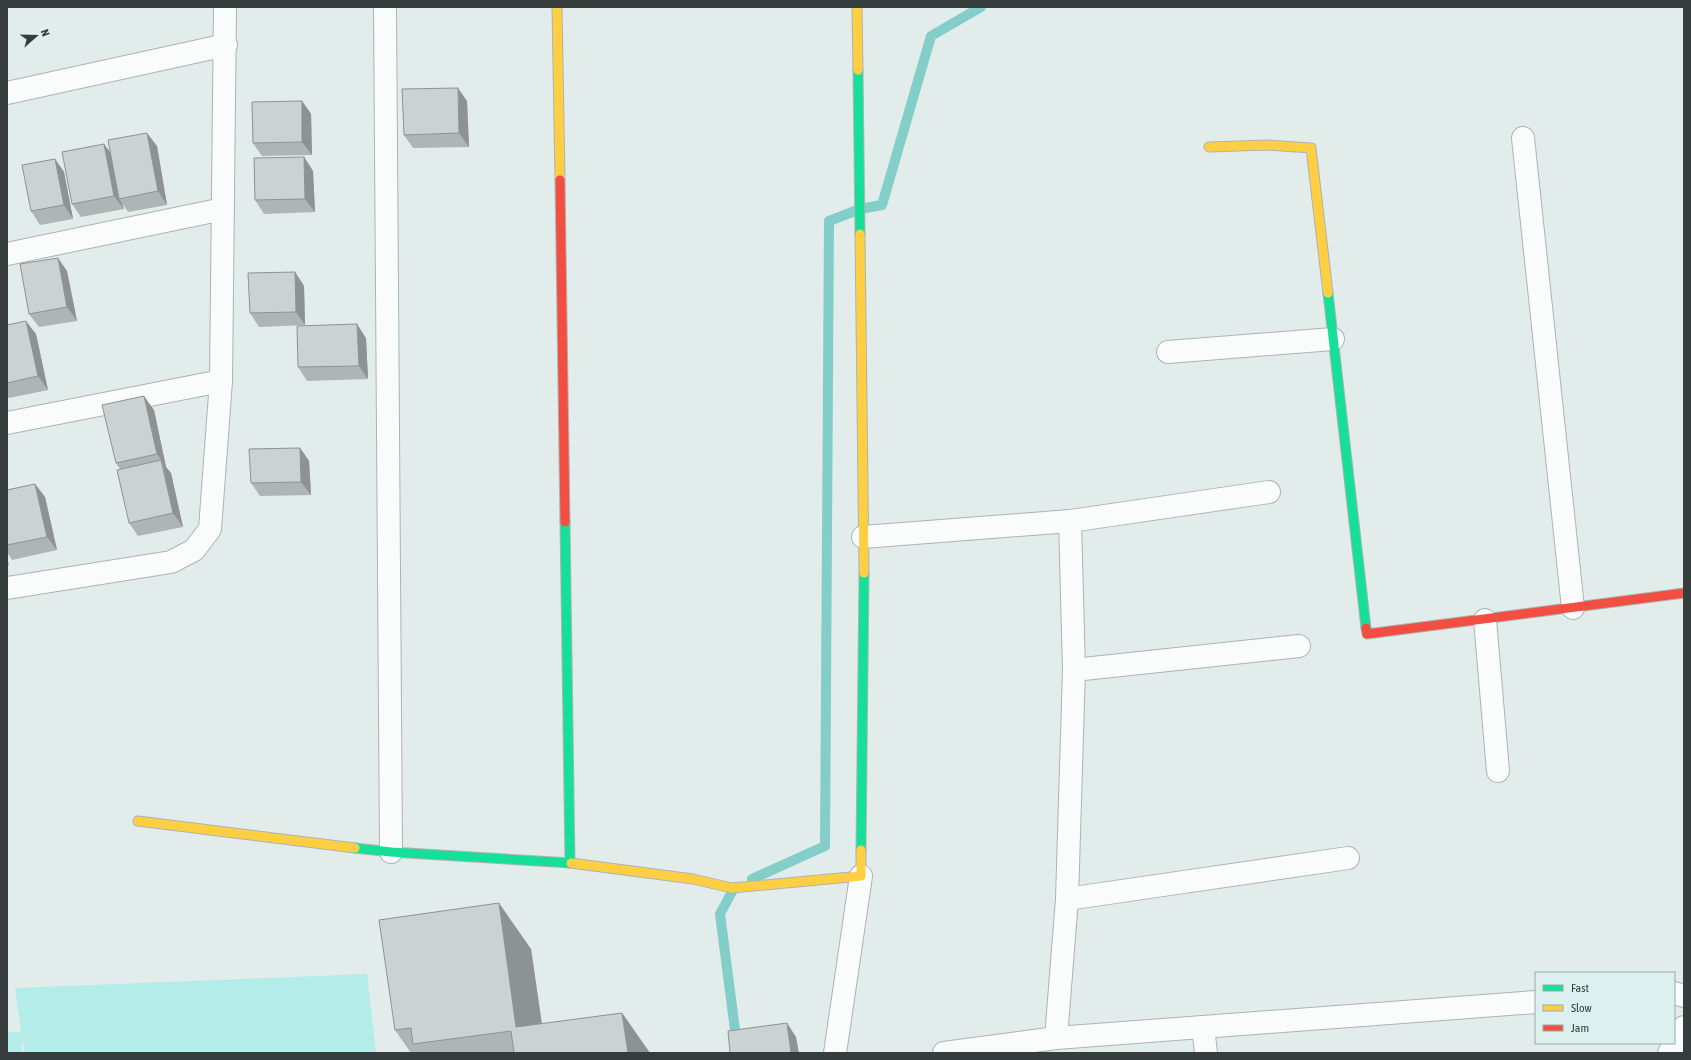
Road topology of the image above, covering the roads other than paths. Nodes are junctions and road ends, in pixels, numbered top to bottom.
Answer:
1 (225, 7) edge
2 (385, 7) edge
3 (557, 7) edge
4 (857, 7) edge
5 (226, 45) junction
6 (7, 93) edge
7 (1524, 138) dead end
8 (1209, 147) dead end
9 (223, 209) junction
10 (7, 254) edge
11 (1333, 339) junction
12 (1168, 352) dead end
13 (221, 381) junction
14 (7, 422) edge
15 (1270, 492) dead end
16 (1070, 521) junction
17 (863, 536) junction
18 (7, 588) edge
19 (1684, 593) edge
20 (1573, 608) junction
21 (1486, 620) junction
22 (1299, 646) dead end
23 (1074, 670) junction
24 (1498, 771) dead end
25 (138, 821) dead end
26 (391, 852) junction
27 (1348, 858) dead end
28 (570, 863) junction
29 (861, 876) junction
30 (1068, 899) junction
31 (1535, 1002) edge
32 (1204, 1027) junction
33 (1684, 1027) edge
34 (1056, 1038) junction
35 (1675, 1043) edge
36 (1674, 1044) edge
37 (1020, 1047) edge
38 (835, 1053) edge
39 (944, 1053) edge
40 (1206, 1053) edge
41 (1669, 1053) edge

1 - 5 street
2 - 26 street
3 - 28 street
4 - 17 street
5 - 6 street
5 - 9 street
7 - 20 street
8 - 11 street
9 - 10 street
9 - 13 street
11 - 12 street
11 - 21 street
13 - 14 street
13 - 18 street
15 - 16 street
16 - 17 street
16 - 23 street
17 - 29 street
19 - 20 street
20 - 21 street
21 - 24 street
22 - 23 street
23 - 30 street
25 - 26 street
26 - 28 street
27 - 30 street
28 - 29 street
29 - 38 street
30 - 34 street
31 - 32 street
32 - 34 street
32 - 40 street
33 - 35 street
34 - 37 street
36 - 41 street
37 - 39 street

